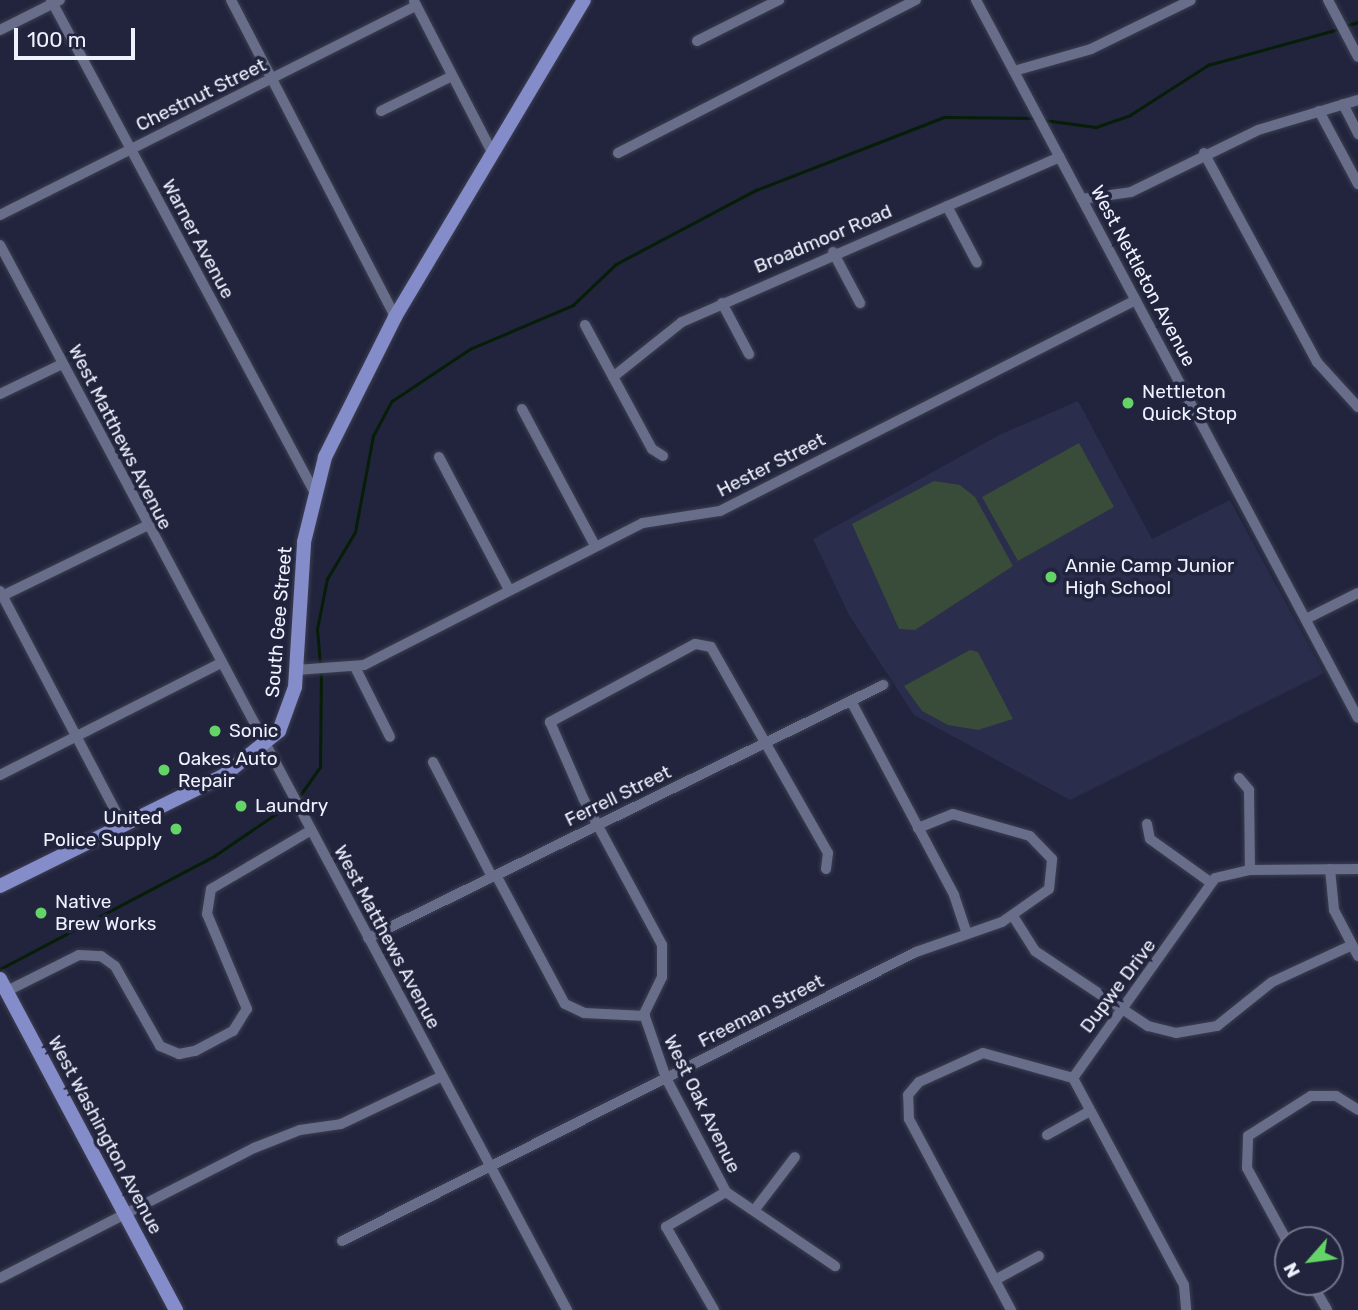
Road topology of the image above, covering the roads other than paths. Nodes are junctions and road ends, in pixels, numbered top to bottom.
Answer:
1 (231, 0) edge
2 (584, 0) edge
3 (779, 0) edge
4 (916, 0) edge
5 (976, 0) edge
6 (1191, 0) edge
7 (1328, 0) edge
8 (55, 1) edge
9 (417, 2) edge
10 (0, 30) edge
11 (697, 41) dead end
12 (1358, 57) edge
13 (1014, 71) junction
14 (452, 76) junction
15 (272, 80) junction
16 (1358, 100) edge
17 (1343, 104) junction
18 (381, 111) dead end
19 (1319, 111) junction
20 (1358, 134) edge
21 (130, 150) junction
22 (618, 153) dead end
23 (1204, 153) junction
24 (493, 154) junction
25 (1060, 157) junction
26 (1358, 184) edge
27 (1082, 199) junction
28 (947, 206) junction
29 (0, 215) edge
30 (0, 245) edge
31 (833, 252) junction
32 (977, 263) dead end
33 (1136, 300) junction
34 (722, 303) junction
35 (860, 303) dead end
36 (395, 317) junction
37 (585, 326) dead end
38 (749, 354) dead end
39 (62, 364) junction
40 (613, 377) junction
41 (0, 394) edge
42 (1358, 407) edge
43 (522, 409) dead end
44 (663, 456) dead end
45 (439, 457) dead end
46 (315, 493) junction
47 (146, 526) junction
48 (596, 546) junction
49 (509, 590) junction
50 (1358, 593) edge
51 (1, 595) edge
52 (1306, 619) junction
53 (219, 664) junction
54 (355, 667) junction
55 (302, 669) junction
56 (883, 685) dead end
57 (851, 701) junction
58 (1358, 718) edge
59 (78, 736) junction
60 (390, 737) dead end
61 (768, 741) junction
62 (264, 747) junction
63 (433, 762) dead end
64 (0, 775) edge
65 (1239, 778) dead end
66 (1147, 824) dead end
67 (123, 825) junction
68 (598, 825) junction
69 (918, 828) junction
70 (310, 831) junction
71 (826, 869) dead end
72 (1330, 869) junction
73 (1358, 869) edge
74 (1250, 870) junction
75 (494, 876) junction
76 (1210, 882) junction
77 (0, 886) edge
78 (1013, 916) junction
79 (967, 934) junction
80 (368, 938) junction
81 (1352, 945) junction
82 (1358, 956) edge
83 (4, 985) edge
84 (1121, 1008) junction
85 (645, 1016) junction
86 (442, 1076) junction
87 (666, 1078) junction
88 (1073, 1078) junction
89 (1358, 1110) edge
90 (1090, 1111) junction
91 (1047, 1135) dead end
92 (795, 1157) dead end
93 (489, 1162) junction
94 (726, 1192) junction
95 (756, 1208) junction
96 (126, 1215) junction
97 (1279, 1226) edge
98 (342, 1241) dead end
99 (1039, 1256) dead end
100 (835, 1266) dead end
101 (0, 1279) edge
102 (995, 1280) junction
103 (176, 1310) edge
104 (567, 1310) edge
105 (714, 1310) edge
106 (1011, 1310) edge
107 (1186, 1310) edge

1 - 15 street
2 - 24 main road, South Gee Street
3 - 11 street
4 - 22 street
5 - 13 street, West Nettleton Avenue
6 - 13 street
7 - 12 street
8 - 10 street
8 - 21 street, Warner Avenue
9 - 14 street
9 - 15 street, Chestnut Street
13 - 25 street, West Nettleton Avenue
14 - 18 street
14 - 24 street
15 - 21 street, Chestnut Street
15 - 36 street
16 - 17 street
17 - 19 street
17 - 20 street
19 - 23 street
19 - 26 street
21 - 29 street, Chestnut Street
21 - 46 street, Warner Avenue
23 - 27 street
23 - 42 street
24 - 36 main road, South Gee Street
25 - 27 street, West Nettleton Avenue
25 - 28 street, Broadmoor Road
27 - 33 street, West Nettleton Avenue
28 - 31 street, Broadmoor Road
28 - 32 street
30 - 39 street, West Matthews Avenue
31 - 34 street, Broadmoor Road
31 - 35 street
33 - 48 street, Hester Street
33 - 52 street, West Nettleton Avenue
34 - 38 street
34 - 40 street, Broadmoor Road
36 - 46 main road, South Gee Street
37 - 40 street
39 - 41 street
39 - 47 street, West Matthews Avenue
40 - 44 street
43 - 48 street
45 - 49 street
46 - 55 main road, South Gee Street
47 - 51 street
47 - 53 street, West Matthews Avenue
48 - 49 street, Hester Street
49 - 54 street, Hester Street
50 - 52 street
51 - 59 street
52 - 58 street, West Nettleton Avenue
53 - 59 street
53 - 62 street, West Matthews Avenue
54 - 55 street, Hester Street
54 - 60 street
55 - 62 main road, South Gee Street
56 - 57 street, Ferrell Street
57 - 61 street, Ferrell Street
57 - 69 street
59 - 64 street
59 - 67 street
61 - 68 street, Ferrell Street
61 - 68 street, West Oak Avenue
61 - 71 street
62 - 67 main road, South Gee Street
62 - 70 street, West Matthews Avenue
63 - 75 street
65 - 74 street
66 - 76 street
67 - 77 main road, South Gee Street
68 - 75 street, Ferrell Street
68 - 85 street, West Oak Avenue
69 - 78 street, Freeman Street
69 - 79 street
70 - 80 street, West Matthews Avenue
70 - 83 street
72 - 73 street
72 - 74 street
72 - 81 street
74 - 76 street
75 - 80 street, Ferrell Street
75 - 85 street
76 - 84 street, Dupwe Drive
78 - 79 street, Freeman Street
78 - 84 street
79 - 87 street, Freeman Street
80 - 86 street, West Matthews Avenue
81 - 82 street
81 - 84 street
83 - 96 main road, West Washington Avenue
84 - 88 street, Dupwe Drive
85 - 87 street, West Oak Avenue
86 - 93 street, West Matthews Avenue
86 - 96 street
87 - 93 street, Freeman Street
87 - 94 street, West Oak Avenue
88 - 90 street
88 - 102 street
89 - 97 street
90 - 91 street
90 - 107 street
92 - 95 street
93 - 98 street, Freeman Street
93 - 104 street, West Matthews Avenue
94 - 95 street, West Oak Avenue
94 - 105 street
95 - 100 street, West Oak Avenue
96 - 101 street
96 - 103 main road, West Washington Avenue
99 - 102 street
102 - 106 street

